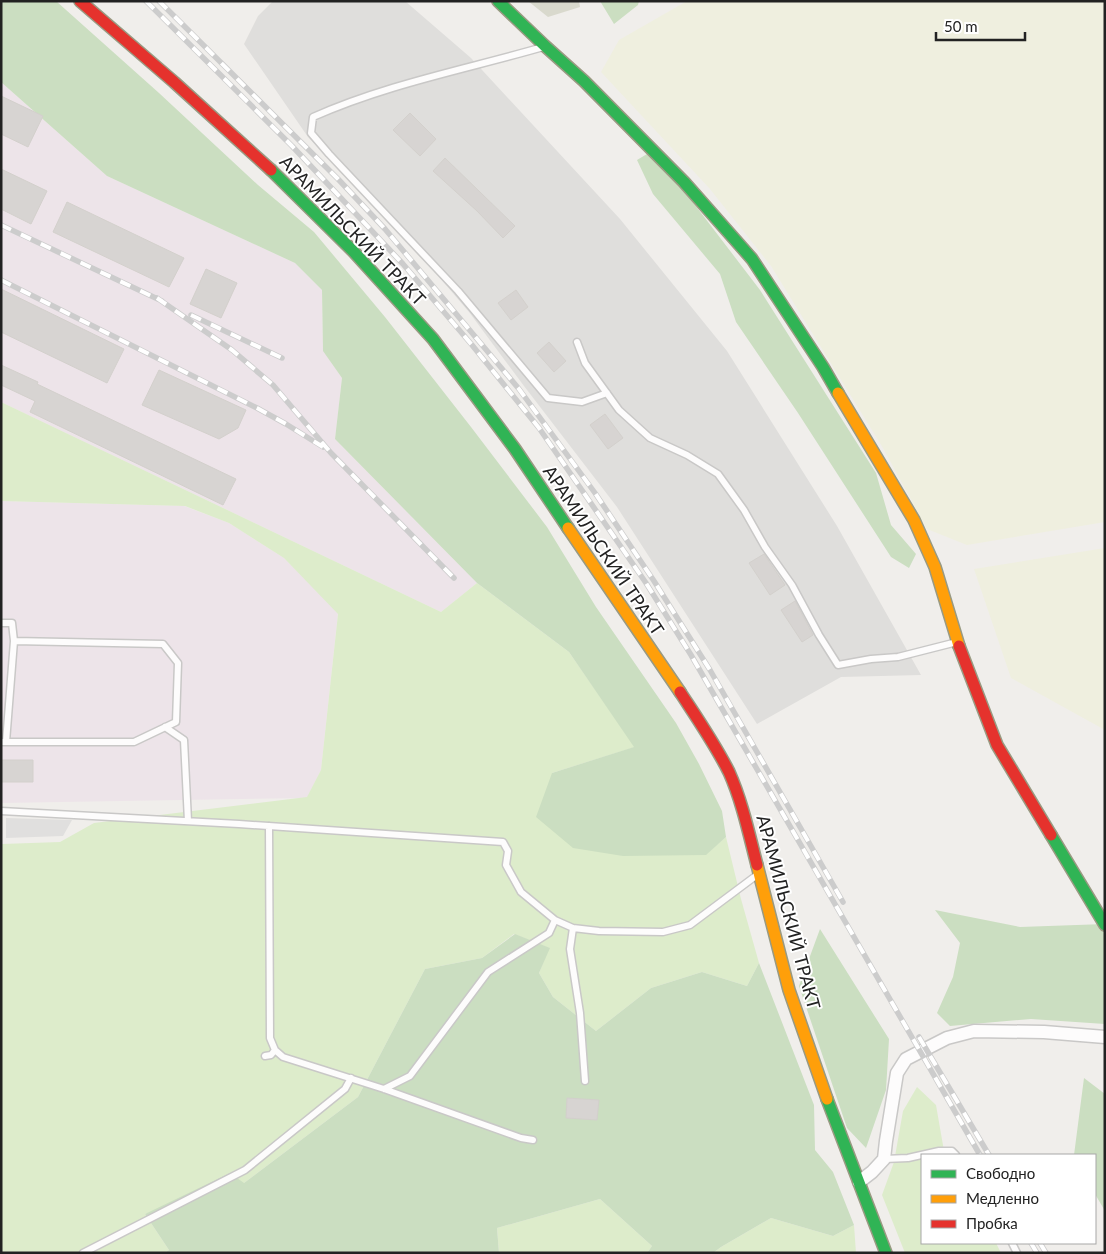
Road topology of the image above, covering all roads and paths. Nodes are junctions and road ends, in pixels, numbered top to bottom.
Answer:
1 (80, 1) edge
2 (498, 1) edge
3 (544, 46) junction
4 (577, 342) dead end
5 (607, 393) junction
6 (1, 623) edge
7 (14, 641) junction
8 (958, 642) junction
9 (165, 728) junction
10 (3, 742) edge
11 (1, 811) edge
12 (188, 822) junction
13 (268, 826) junction
14 (760, 873) junction
15 (555, 920) junction
16 (1105, 925) edge
17 (573, 928) junction
18 (1105, 1037) edge
19 (275, 1050) junction
20 (265, 1056) dead end
21 (351, 1078) junction
22 (585, 1081) dead end
23 (384, 1089) junction
24 (533, 1140) dead end
25 (926, 1154) edge
26 (955, 1154) edge
27 (921, 1155) edge
28 (884, 1159) junction
29 (859, 1182) junction
30 (83, 1253) edge
31 (886, 1253) edge

1 - 14 main road, АРАМИЛЬСКИЙ ТРАКТ
2 - 3 main road
3 - 5 lane
3 - 8 main road
4 - 5 lane
5 - 8 lane
6 - 7 lane
7 - 9 lane
7 - 10 lane
8 - 16 main road
9 - 10 lane
9 - 12 lane
11 - 12 lane
12 - 13 lane
13 - 15 lane
13 - 19 lane
14 - 17 lane
14 - 29 main road, АРАМИЛЬСКИЙ ТРАКТ
15 - 17 lane
15 - 23 lane
17 - 22 lane
18 - 28 street
19 - 20 lane
19 - 21 lane
21 - 23 lane
21 - 30 lane
23 - 24 lane
25 - 26 lane
27 - 28 lane
28 - 29 street
29 - 31 main road, АРАМИЛЬСКИЙ ТРАКТ

